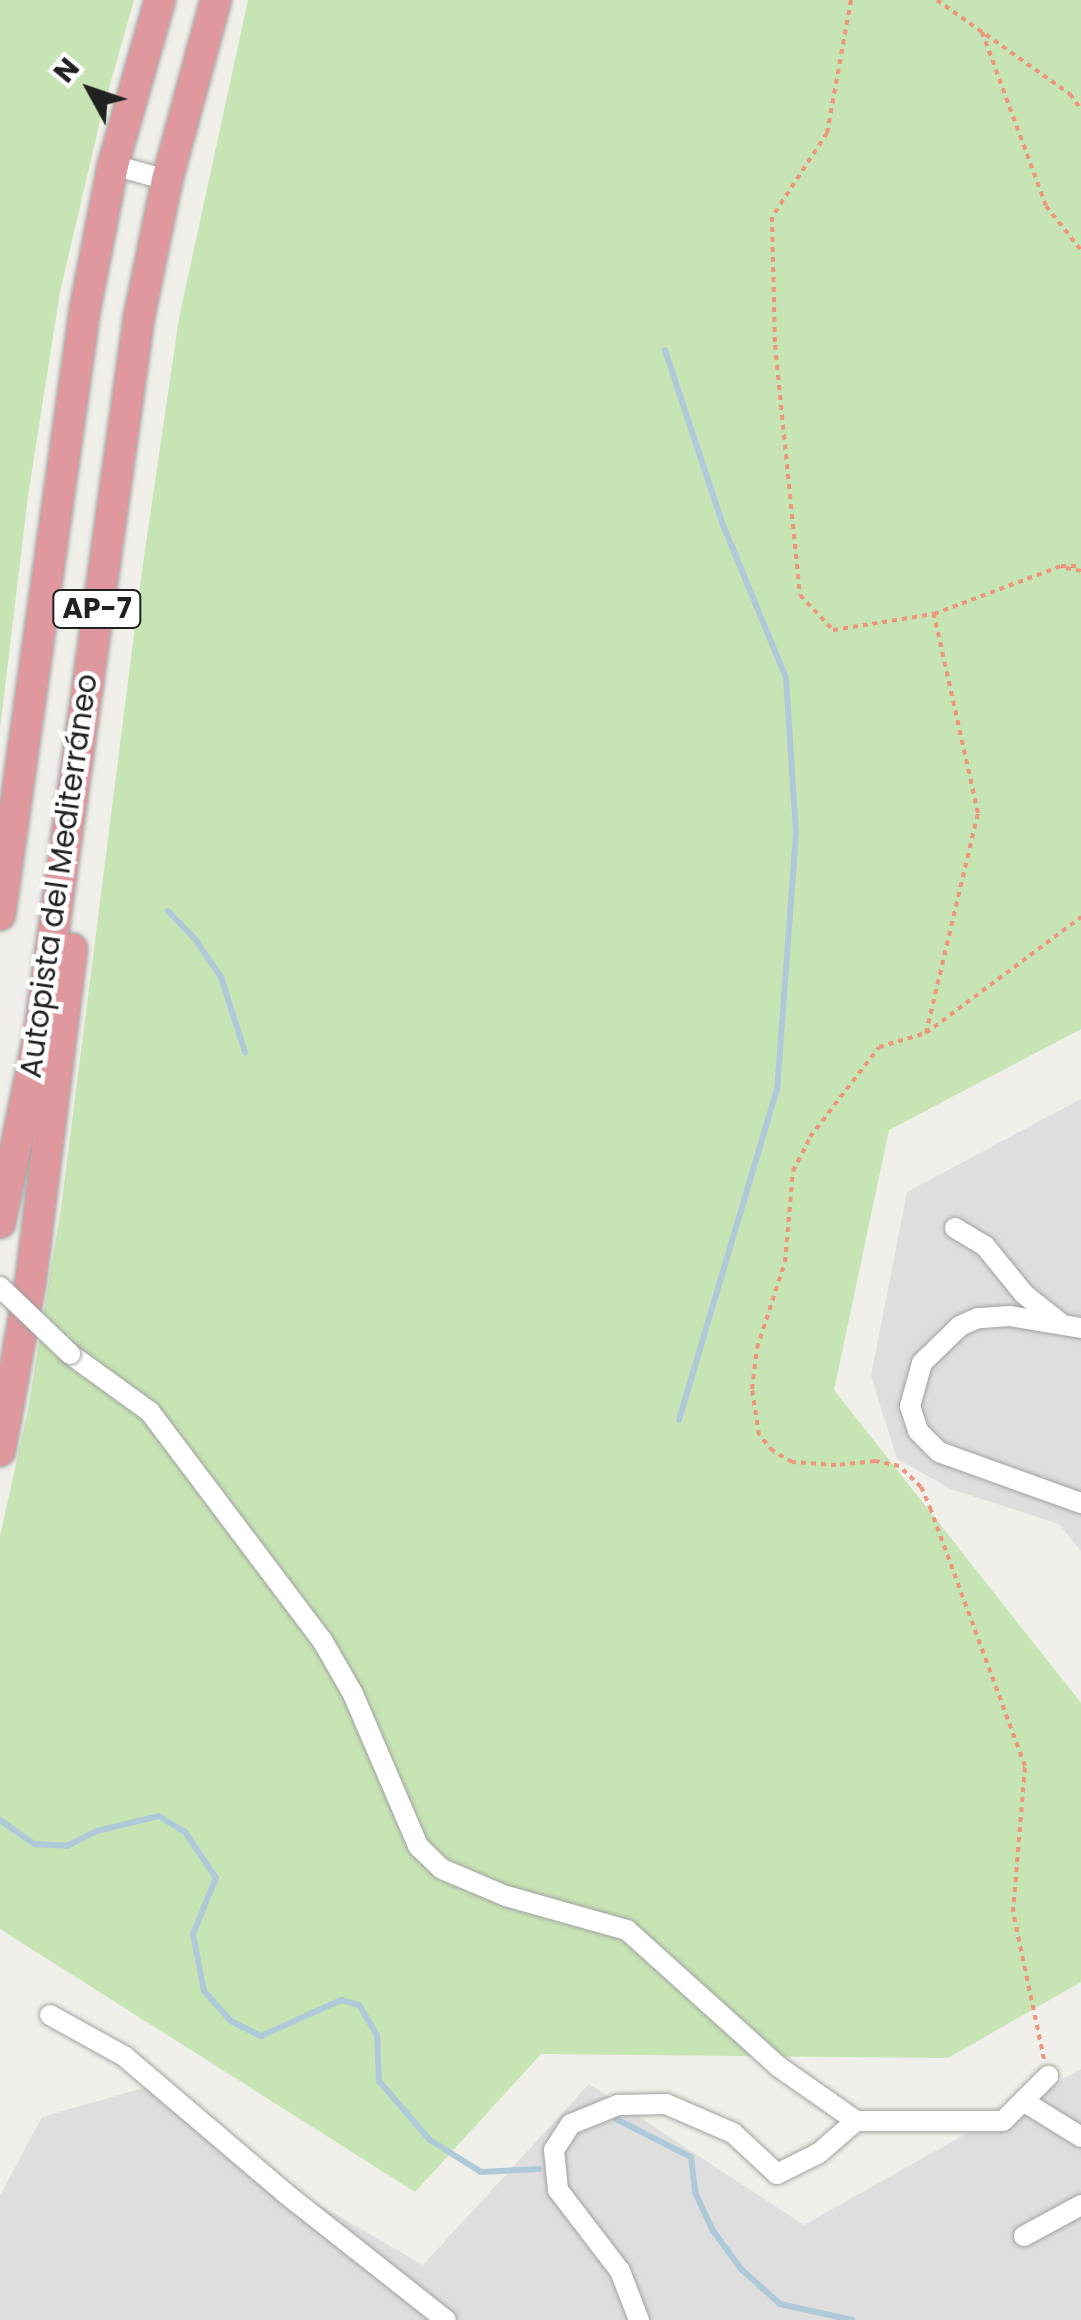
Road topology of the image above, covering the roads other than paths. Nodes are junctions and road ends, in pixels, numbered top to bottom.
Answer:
1 (160, 0) edge
2 (216, 0) edge
3 (114, 165) junction
4 (167, 180) junction
5 (91, 657) junction
6 (0, 914) edge
7 (0, 1223) edge
8 (955, 1228) dead end
9 (1010, 1280) junction
10 (0, 1287) edge
11 (1008, 1316) junction
12 (1071, 1326) edge
13 (0, 1451) edge
14 (1081, 1503) edge
15 (50, 2015) dead end
16 (1048, 2076) dead end
17 (1022, 2100) junction
18 (856, 2121) junction
19 (1081, 2137) edge
20 (1081, 2204) edge
21 (1024, 2236) dead end
22 (446, 2320) edge
23 (639, 2320) edge

1 - 3 highway, Autopista del Mediterráneo / AP-7
2 - 4 highway, Autopista del Mediterráneo / AP-7
3 - 4 street
3 - 6 highway, Autopista del Mediterráneo / AP-7
4 - 5 highway, Autopista del Mediterráneo / AP-7
5 - 7 highway, Autopista del Mediterráneo / AP-7
5 - 13 highway
8 - 9 street
9 - 11 street
9 - 12 street
10 - 18 street, bridge
11 - 12 street
11 - 14 street
15 - 22 street
16 - 17 street
17 - 18 street
17 - 19 street
18 - 23 street
20 - 21 street

